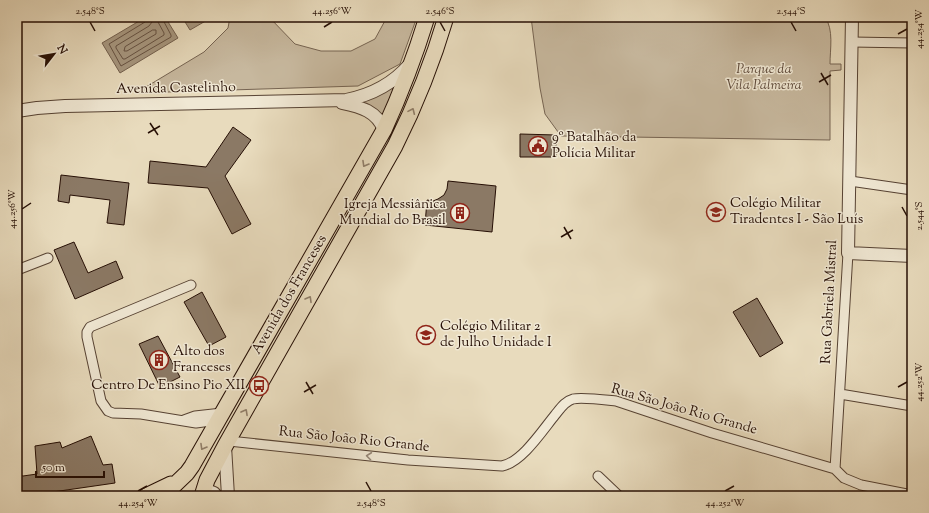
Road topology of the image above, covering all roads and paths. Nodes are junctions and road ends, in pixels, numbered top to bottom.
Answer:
1 (427, 17) edge
2 (446, 17) edge
3 (852, 17) edge
4 (852, 42) junction
5 (912, 43) edge
6 (414, 60) junction
7 (335, 101) junction
8 (17, 111) edge
9 (384, 130) junction
10 (850, 181) junction
11 (912, 190) edge
12 (848, 253) junction
13 (912, 256) edge
14 (48, 258) dead end
15 (17, 270) edge
16 (191, 285) dead end
17 (840, 394) junction
18 (912, 406) edge
19 (220, 416) junction
20 (227, 444) junction
21 (835, 469) junction
22 (186, 473) junction
23 (598, 476) dead end
24 (207, 492) edge
25 (912, 495) edge
26 (146, 496) edge
27 (163, 496) edge
28 (170, 496) edge
29 (228, 496) edge
30 (619, 496) edge

1 - 6 main road, Avenida dos Franceses
20 -> 2 main road, Avenida dos Franceses
3 - 4 street, Rua Gabriela Mistral
4 - 5 street
4 - 10 street, Rua Gabriela Mistral
6 - 7 street, Avenida Castelinho
6 - 9 main road, Avenida dos Franceses
7 - 8 street, Avenida Castelinho
7 - 9 street, Avenida Castelinho
9 -> 19 main road, Avenida dos Franceses
10 - 11 street
10 - 12 street, Rua Gabriela Mistral
12 - 13 street
12 - 17 street, Rua Gabriela Mistral
14 - 15 street
16 - 19 street
17 - 18 street
17 - 21 street, Rua Gabriela Mistral
19 -> 22 main road, Avenida dos Franceses
21 -> 20 street, Rua São João Rio Grande
20 - 24 main road, Avenida dos Franceses
20 - 29 street
21 - 25 street, Rua São João Rio Grande
22 - 26 main road
22 - 27 main road, Avenida dos Franceses
22 - 28 main road
23 - 30 street

